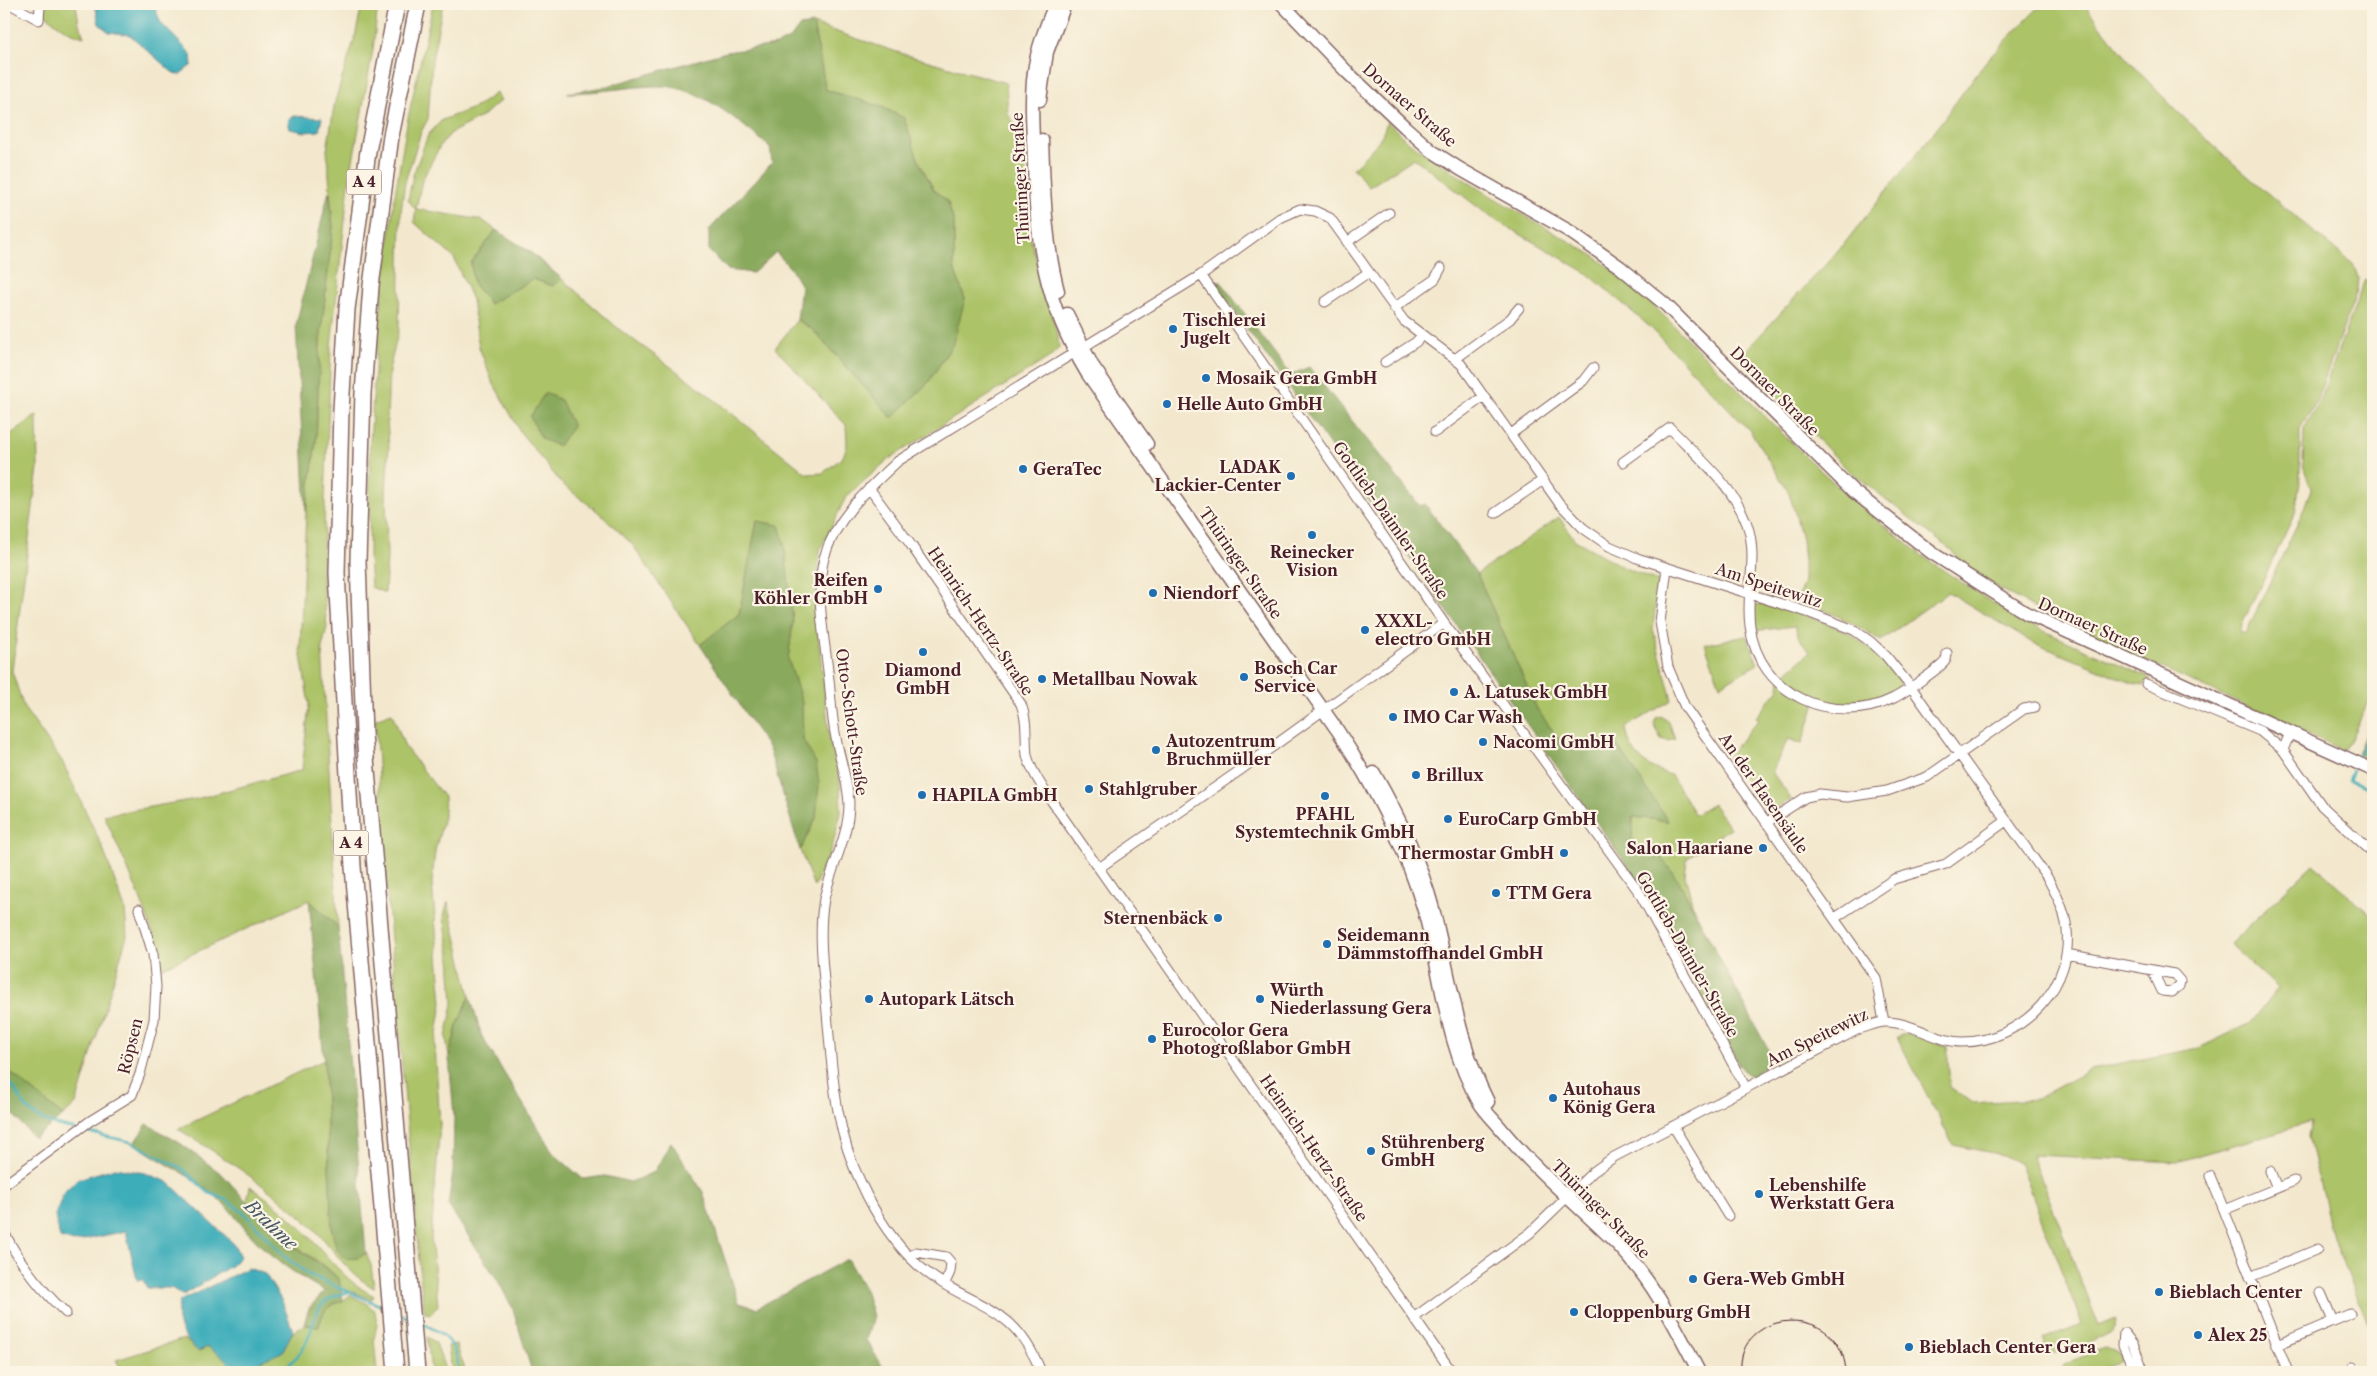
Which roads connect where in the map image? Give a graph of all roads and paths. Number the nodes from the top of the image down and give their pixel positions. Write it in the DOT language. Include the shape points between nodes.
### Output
graph roads {
  1 [pos="10,4"];
  2 [pos="390,4"];
  3 [pos="397,4"];
  4 [pos="418,4"];
  5 [pos="1055,4"];
  6 [pos="1065,4"];
  7 [pos="1282,4"];
  8 [pos="40,6"];
  9 [pos="391,32"];
  10 [pos="1389,214"];
  11 [pos="1347,242"];
  12 [pos="1441,268"];
  13 [pos="1369,272"];
  14 [pos="1201,275"];
  15 [pos="1325,302"];
  16 [pos="1394,308"];
  17 [pos="1519,308"];
  18 [pos="1422,335"];
  19 [pos="1078,350"];
  20 [pos="1455,359"];
  21 [pos="1385,362"];
  22 [pos="1593,368"];
  23 [pos="1484,396"];
  24 [pos="1436,432"];
  25 [pos="1510,434"];
  26 [pos="1623,462"];
  27 [pos="1543,480"];
  28 [pos="869,488"];
  29 [pos="1495,513"];
  30 [pos="1667,568"];
  31 [pos="1751,594"];
  32 [pos="1444,623"];
  33 [pos="1947,653"];
  34 [pos="2146,684"];
  35 [pos="1911,687"];
  36 [pos="1326,707"];
  37 [pos="2035,707"];
  38 [pos="2290,733"];
  39 [pos="2283,750"];
  40 [pos="1959,756"];
  41 [pos="2373,770"];
  42 [pos="2006,821"];
  43 [pos="1766,823"];
  44 [pos="2373,853"];
  45 [pos="1099,868"];
  46 [pos="139,909"];
  47 [pos="1835,918"];
  48 [pos="2066,954"];
  49 [pos="2152,970"];
  50 [pos="1884,1022"];
  51 [pos="1746,1088"];
  52 [pos="1673,1126"];
  53 [pos="2270,1171"];
  54 [pos="2210,1176"];
  55 [pos="2294,1181"];
  56 [pos="4,1185"];
  57 [pos="2277,1188"];
  58 [pos="1568,1198"];
  59 [pos="2224,1210"];
  60 [pos="1728,1216"];
  61 [pos="4,1232"];
  62 [pos="8,1249"];
  63 [pos="2318,1249"];
  64 [pos="911,1257"];
  65 [pos="2250,1277"];
  66 [pos="944,1283"];
  67 [pos="2321,1293"];
  68 [pos="66,1313"];
  69 [pos="2350,1314"];
  70 [pos="1415,1317"];
  71 [pos="2333,1321"];
  72 [pos="2277,1345"];
  73 [pos="396,1372"];
  74 [pos="417,1372"];
  75 [pos="1041,1372"];
  76 [pos="1452,1372"];
  77 [pos="1699,1372"];
  78 [pos="2135,1372"];
  79 [pos="2144,1372"];
  80 [pos="2288,1372"];
  1 -- 8 [label="street" via="39,20"];
  2 -- 9 [label="highway"];
  3 -- 9 [label="highway, A 4"];
  4 -- 74 [label="highway, A 4" via="391,136 371,286 363,393 358,561 364,734"];
  5 -- 19 [label="main road, Thüringer Straße" via="1041,40 1032,83 1036,226 1051,294"];
  6 -- 19 [label="main road, Thüringer Straße" via="1047,52 1041,85 1045,226 1058,290"];
  7 -- 38 [label="main road, Dornaer Straße" via="1347,72 1432,151 1570,232 1666,304 1853,491 1932,553 2026,613"];
  9 -- 73 [label="highway, A 4" via="368,151 347,308 336,573 353,867"];
  10 -- 11 [label="street"];
  11 -- 13 [label="street, Am Speitewitz"];
  11 -- 14 [label="street, Am Speitewitz" via="1330,218 1300,209 1280,218"];
  12 -- 16 [label="street" via="1435,279"];
  13 -- 15 [label="street"];
  13 -- 16 [label="street, Am Speitewitz"];
  14 -- 19 [label="street, Otto-Schott-Straße"];
  14 -- 32 [label="street, Gottlieb-Daimler-Straße"];
  16 -- 18 [label="street, Am Speitewitz"];
  17 -- 20 [label="street" via="1510,319"];
  18 -- 20 [label="street, Am Speitewitz"];
  18 -- 21 [label="street"];
  19 -- 28 [label="street, Otto-Schott-Straße" via="898,461"];
  19 -- 36 [label="main road, Thüringer Straße"];
  20 -- 23 [label="street, Am Speitewitz"];
  22 -- 25 [label="street" via="1583,381"];
  23 -- 24 [label="street"];
  23 -- 25 [label="street, Am Speitewitz"];
  25 -- 27 [label="street, Am Speitewitz"];
  26 -- 31 [label="street" via="1670,428 1731,493 1742,511 1752,546"];
  27 -- 29 [label="street"];
  27 -- 30 [label="street, Am Speitewitz" via="1583,528 1609,546"];
  28 -- 45 [label="street, Heinrich-Hertz-Straße" via="1021,704 1033,772"];
  28 -- 64 [label="street, Otto-Schott-Straße" via="838,524 824,558 820,593 836,737 849,805 824,899 821,938 840,1126 861,1185 895,1242"];
  30 -- 31 [label="street, Am Speitewitz"];
  30 -- 43 [label="street, An der Hasensäule" via="1660,622 1668,667 1685,707"];
  31 -- 35 [label="street, Am Speitewitz" via="1854,630 1886,656"];
  31 -- 35 [label="street" via="1748,610 1754,644 1762,663 1791,693 1830,709 1857,710 1880,705"];
  32 -- 36 [label="street"];
  32 -- 51 [label="street, Gottlieb-Daimler-Straße" via="1639,892"];
  33 -- 35 [label="street" via="1945,662"];
  34 -- 39 [label="street" via="2260,731"];
  35 -- 40 [label="street, Am Speitewitz"];
  36 -- 45 [label="street"];
  36 -- 58 [label="main road, Thüringer Straße" via="1371,767 1406,832 1432,906 1448,996 1469,1059 1500,1128"];
  37 -- 40 [label="street" via="2024,709"];
  38 -- 39 [label="street"];
  38 -- 41 [label="main road, Dornaer Straße"];
  39 -- 44 [label="street" via="2322,806"];
  40 -- 42 [label="street, Am Speitewitz"];
  40 -- 43 [label="street" via="1927,777 1887,791 1806,797"];
  42 -- 47 [label="street" via="1946,864 1894,879"];
  42 -- 48 [label="street, Am Speitewitz" via="2047,877 2060,902 2066,924"];
  43 -- 47 [label="street, An der Hasensäule"];
  45 -- 70 [label="street, Heinrich-Hertz-Straße"];
  46 -- 56 [label="street, Röpsen" via="153,954 156,986 154,1020 132,1095"];
  47 -- 50 [label="street, An der Hasensäule" via="1876,978"];
  48 -- 49 [label="street"];
  48 -- 50 [label="street, Am Speitewitz" via="2048,1000 2015,1029 1992,1038 1959,1042"];
  50 -- 51 [label="street, Am Speitewitz" via="1859,1029"];
  51 -- 52 [label="street, Am Speitewitz"];
  52 -- 58 [label="street, Am Speitewitz" via="1603,1164"];
  52 -- 60 [label="street"];
  53 -- 57 [label="street"];
  54 -- 59 [label="street"];
  55 -- 57 [label="street"];
  57 -- 59 [label="street"];
  58 -- 70 [label="street, Am Speitewitz" via="1530,1233"];
  58 -- 77 [label="main road, Thüringer Straße" via="1620,1247 1646,1278"];
  59 -- 65 [label="street"];
  61 -- 62 [label="street"];
  62 -- 68 [label="street" via="48,1297"];
  63 -- 65 [label="street"];
  64 -- 66 [label="street, Otto-Schott-Straße"];
  64 -- 66 [label="street" via="916,1252 946,1257 951,1263"];
  65 -- 72 [label="street"];
  66 -- 75 [label="street, Otto-Schott-Straße" via="998,1312 1019,1332 1034,1354"];
  67 -- 71 [label="street"];
  69 -- 71 [label="street"];
  70 -- 76 [label="street, Heinrich-Hertz-Straße"];
  71 -- 72 [label="street"];
  72 -- 80 [label="street"];
  78 -- 79 [label="street" via="2123,1345 2124,1333 2134,1344"];
}
